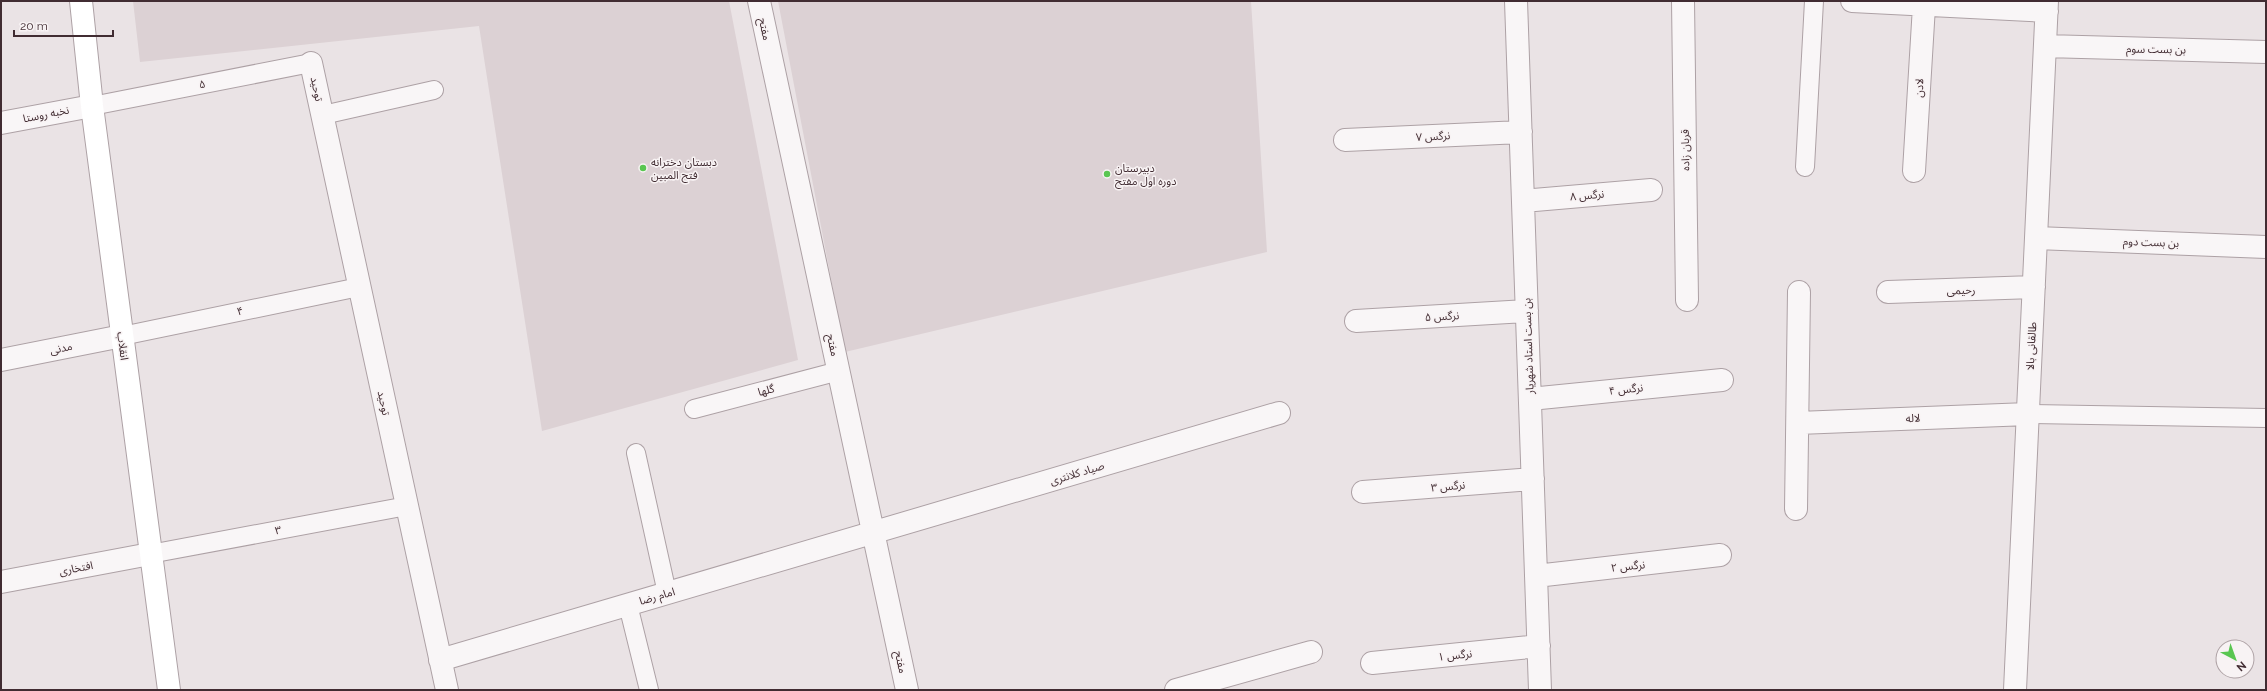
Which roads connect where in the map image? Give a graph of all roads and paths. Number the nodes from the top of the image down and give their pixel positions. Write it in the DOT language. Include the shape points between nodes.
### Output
graph roads {
  1 [pos="81,1"];
  2 [pos="759,1"];
  3 [pos="1516,1"];
  4 [pos="1682,1"];
  5 [pos="1814,1"];
  6 [pos="1852,1"];
  7 [pos="1910,4"];
  8 [pos="2047,6"];
  9 [pos="2045,46"];
  10 [pos="2266,52"];
  11 [pos="311,63"];
  12 [pos="434,90"];
  13 [pos="92,106"];
  14 [pos="323,115"];
  15 [pos="1,123"];
  16 [pos="1521,132"];
  17 [pos="1345,140"];
  18 [pos="1805,167"];
  19 [pos="1914,171"];
  20 [pos="1651,190"];
  21 [pos="1523,202"];
  22 [pos="2036,238"];
  23 [pos="2266,247"];
  24 [pos="359,287"];
  25 [pos="2034,287"];
  26 [pos="1799,292"];
  27 [pos="1888,292"];
  28 [pos="1687,300"];
  29 [pos="1527,311"];
  30 [pos="1356,321"];
  31 [pos="122,336"];
  32 [pos="1,360"];
  33 [pos="839,370"];
  34 [pos="1722,380"];
  35 [pos="1530,399"];
  36 [pos="694,409"];
  37 [pos="1279,413"];
  38 [pos="2028,414"];
  39 [pos="2266,418"];
  40 [pos="1798,422"];
  41 [pos="636,453"];
  42 [pos="1533,479"];
  43 [pos="1363,492"];
  44 [pos="407,506"];
  45 [pos="1796,509"];
  46 [pos="874,533"];
  47 [pos="150,554"];
  48 [pos="1720,555"];
  49 [pos="1536,576"];
  50 [pos="1,582"];
  51 [pos="667,594"];
  52 [pos="628,605"];
  53 [pos="1539,646"];
  54 [pos="1311,652"];
  55 [pos="440,660"];
  56 [pos="1372,663"];
  57 [pos="169,690"];
  58 [pos="446,690"];
  59 [pos="649,690"];
  60 [pos="907,690"];
  61 [pos="1176,690"];
  62 [pos="1540,690"];
  63 [pos="2015,690"];
  1 -- 13 [label="street, انقلاب"];
  2 -- 33 [label="street, مفتح"];
  3 -- 16 [label="street, بن بست استاد شهریار"];
  4 -- 28 [label="street, قربان زاده"];
  5 -- 18 [label="lane"];
  6 -- 7 [label="street"];
  7 -- 8 [label="street"];
  7 -- 19 [label="street, لادن"];
  8 -- 9 [label="street, طالقانی بالا"];
  9 -- 10 [label="street, بن بست سوم"];
  9 -- 22 [label="street, طالقانی بالا"];
  11 -- 13 [label="lane, ۵"];
  11 -- 14 [label="street, توحید"];
  12 -- 14 [label="lane, توحید"];
  13 -- 15 [label="street, نخبه روستا"];
  13 -- 31 [label="street, انقلاب"];
  14 -- 24 [label="street, توحید"];
  16 -- 17 [label="street, نرگس ۷"];
  16 -- 21 [label="street, بن بست استاد شهریار"];
  20 -- 21 [label="street, نرگس ۸"];
  21 -- 29 [label="street, بن بست استاد شهریار"];
  22 -- 23 [label="street, بن بست دوم"];
  22 -- 25 [label="street, طالقانی بالا"];
  24 -- 31 [label="lane, ۴"];
  24 -- 44 [label="street, توحید"];
  25 -- 27 [label="street, رحیمی"];
  25 -- 38 [label="street, طالقانی بالا"];
  26 -- 40 [label="street"];
  29 -- 30 [label="street, نرگس ۵"];
  29 -- 35 [label="street, بن بست استاد شهریار"];
  31 -- 32 [label="street, مدنی"];
  31 -- 47 [label="street, انقلاب"];
  33 -- 36 [label="lane, گلها"];
  33 -- 46 [label="street, مفتح"];
  34 -- 35 [label="street, نرگس ۴"];
  35 -- 42 [label="street, بن بست استاد شهریار"];
  37 -- 46 [label="street, صیاد کلانتری"];
  38 -- 39 [label="lane"];
  38 -- 40 [label="street, لاله"];
  38 -- 63 [label="street, طالقانی بالا"];
  40 -- 45 [label="street"];
  41 -- 51 [label="lane"];
  42 -- 43 [label="street, نرگس ۳"];
  42 -- 49 [label="street, بن بست استاد شهریار"];
  44 -- 47 [label="lane, ۳"];
  44 -- 55 [label="street, توحید"];
  46 -- 51 [label="street, امام رضا"];
  46 -- 60 [label="street, مفتح"];
  47 -- 50 [label="street, افتخاری"];
  47 -- 57 [label="street, انقلاب"];
  48 -- 49 [label="street, نرگس ۲"];
  49 -- 53 [label="street, بن بست استاد شهریار"];
  51 -- 52 [label="street, امام رضا"];
  52 -- 55 [label="street, امام رضا"];
  52 -- 59 [label="lane"];
  53 -- 56 [label="street, نرگس ۱"];
  53 -- 62 [label="street, بن بست استاد شهریار"];
  54 -- 61 [label="street"];
  55 -- 58 [label="street, توحید"];
}
